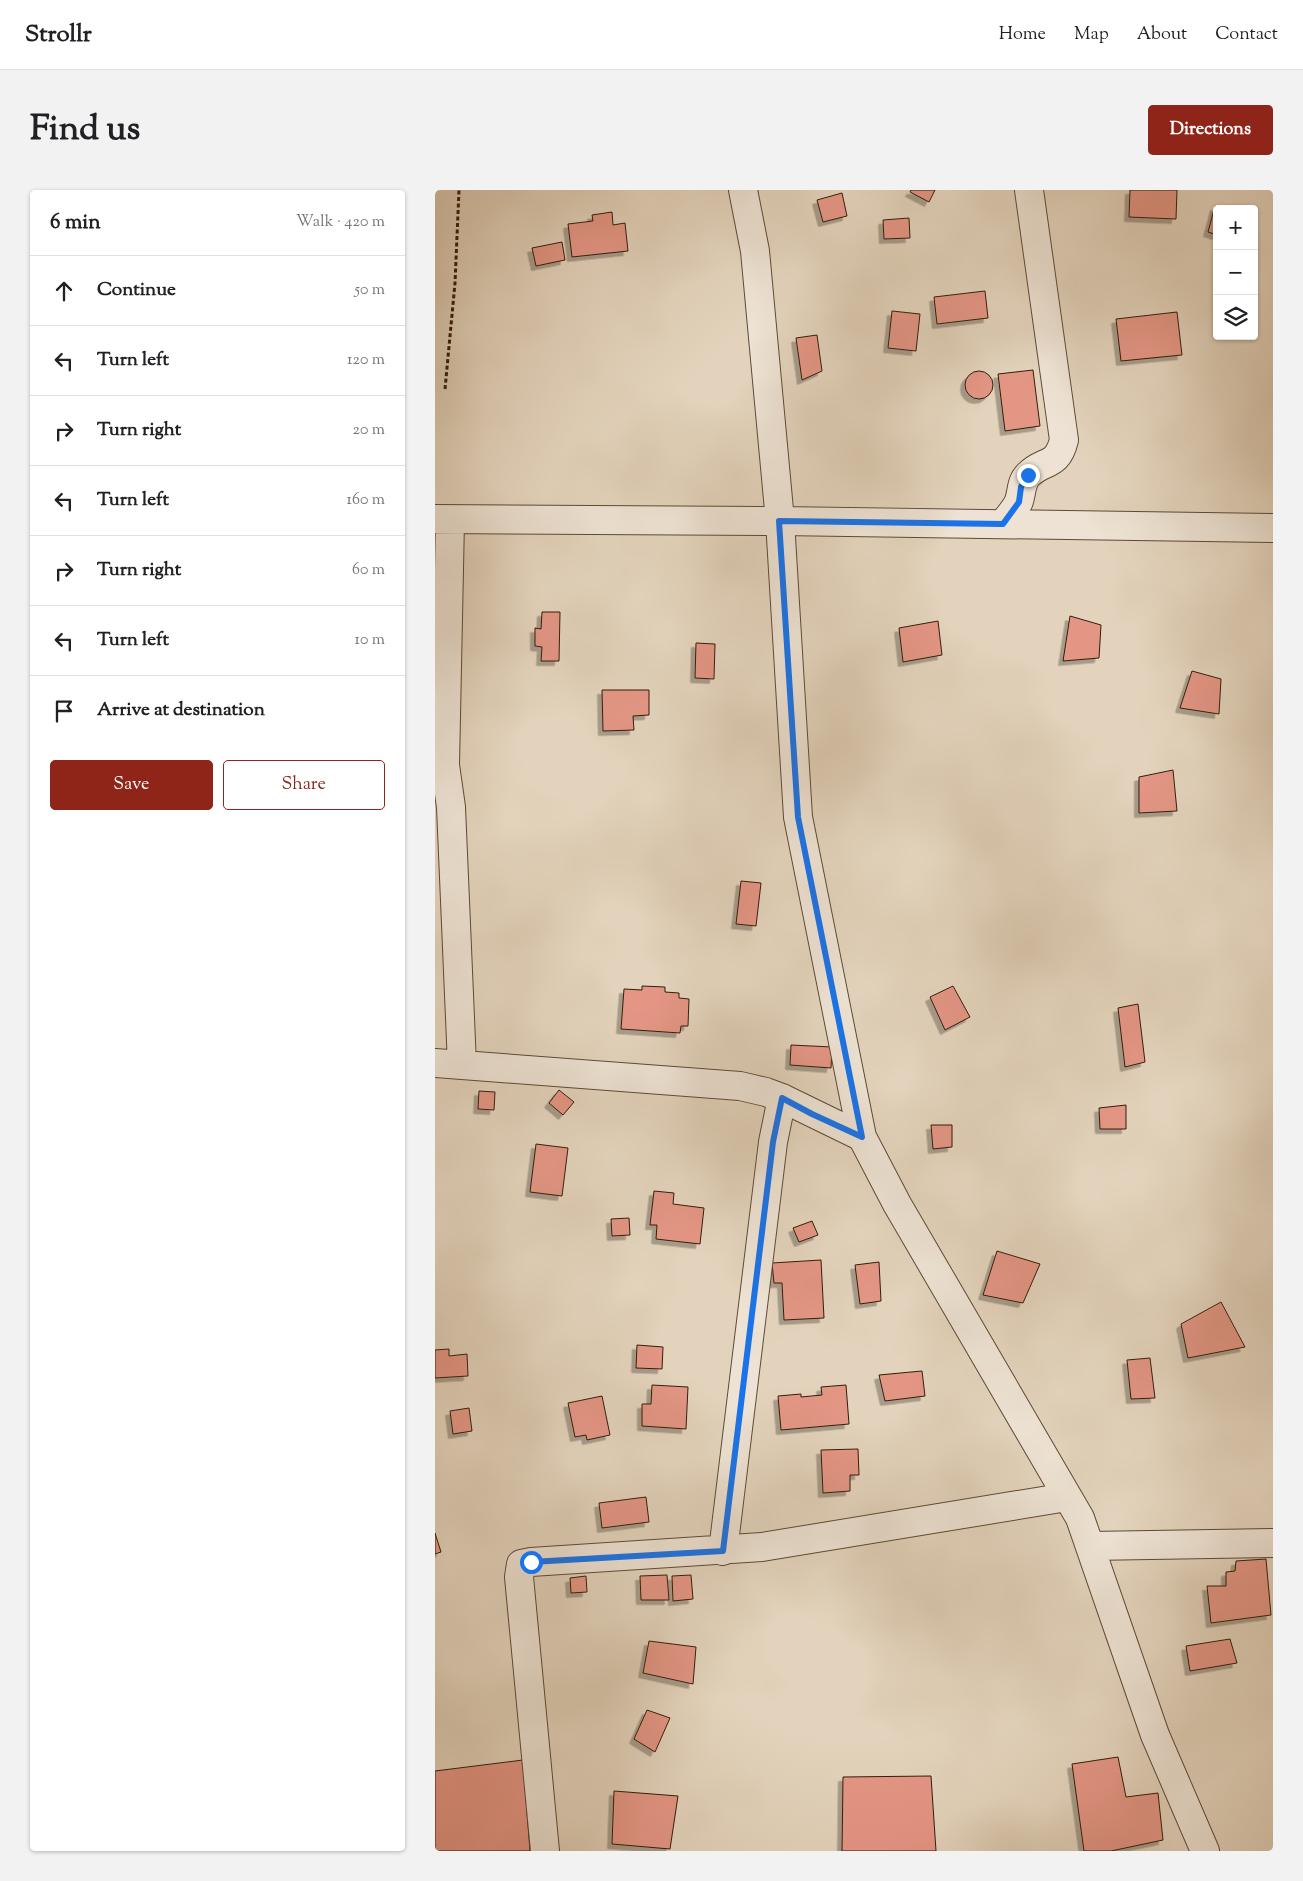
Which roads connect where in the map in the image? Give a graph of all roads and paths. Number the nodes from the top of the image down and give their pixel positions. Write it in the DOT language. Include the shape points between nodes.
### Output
graph roads {
  1 [pos="459,190"];
  2 [pos="743,190"];
  3 [pos="1029,190"];
  4 [pos="445,389"];
  5 [pos="443,520"];
  6 [pos="779,521"];
  7 [pos="1003,524"];
  8 [pos="1273,528"];
  9 [pos="435,1063"];
  10 [pos="462,1064"];
  11 [pos="782,1098"];
  12 [pos="862,1137"];
  13 [pos="1067,1497"];
  14 [pos="1273,1543"];
  15 [pos="1090,1546"];
  16 [pos="723,1551"];
  17 [pos="545,1851"];
  18 [pos="1205,1851"];
  1 -- 4 [label="path" via="455,283"];
  2 -- 6 [label="street" via="755,251"];
  3 -- 7 [label="street" via="1064,440 1061,453 1028,475 1021,487 1019,502"];
  5 -- 6 [label="street"];
  5 -- 10 [label="street" via="445,765 451,807"];
  6 -- 7 [label="street"];
  6 -- 12 [label="street" via="798,817"];
  7 -- 8 [label="street"];
  9 -- 10 [label="street"];
  10 -- 11 [label="street" via="740,1086"];
  11 -- 12 [label="street"];
  11 -- 16 [label="street" via="773,1142"];
  12 -- 13 [label="street" via="897,1204"];
  13 -- 15 [label="street" via="1081,1518"];
  13 -- 16 [label="street"];
  14 -- 15 [label="street"];
  15 -- 18 [label="street" via="1155,1735"];
  16 -- 17 [label="street" via="521,1564 519,1577"];
}
